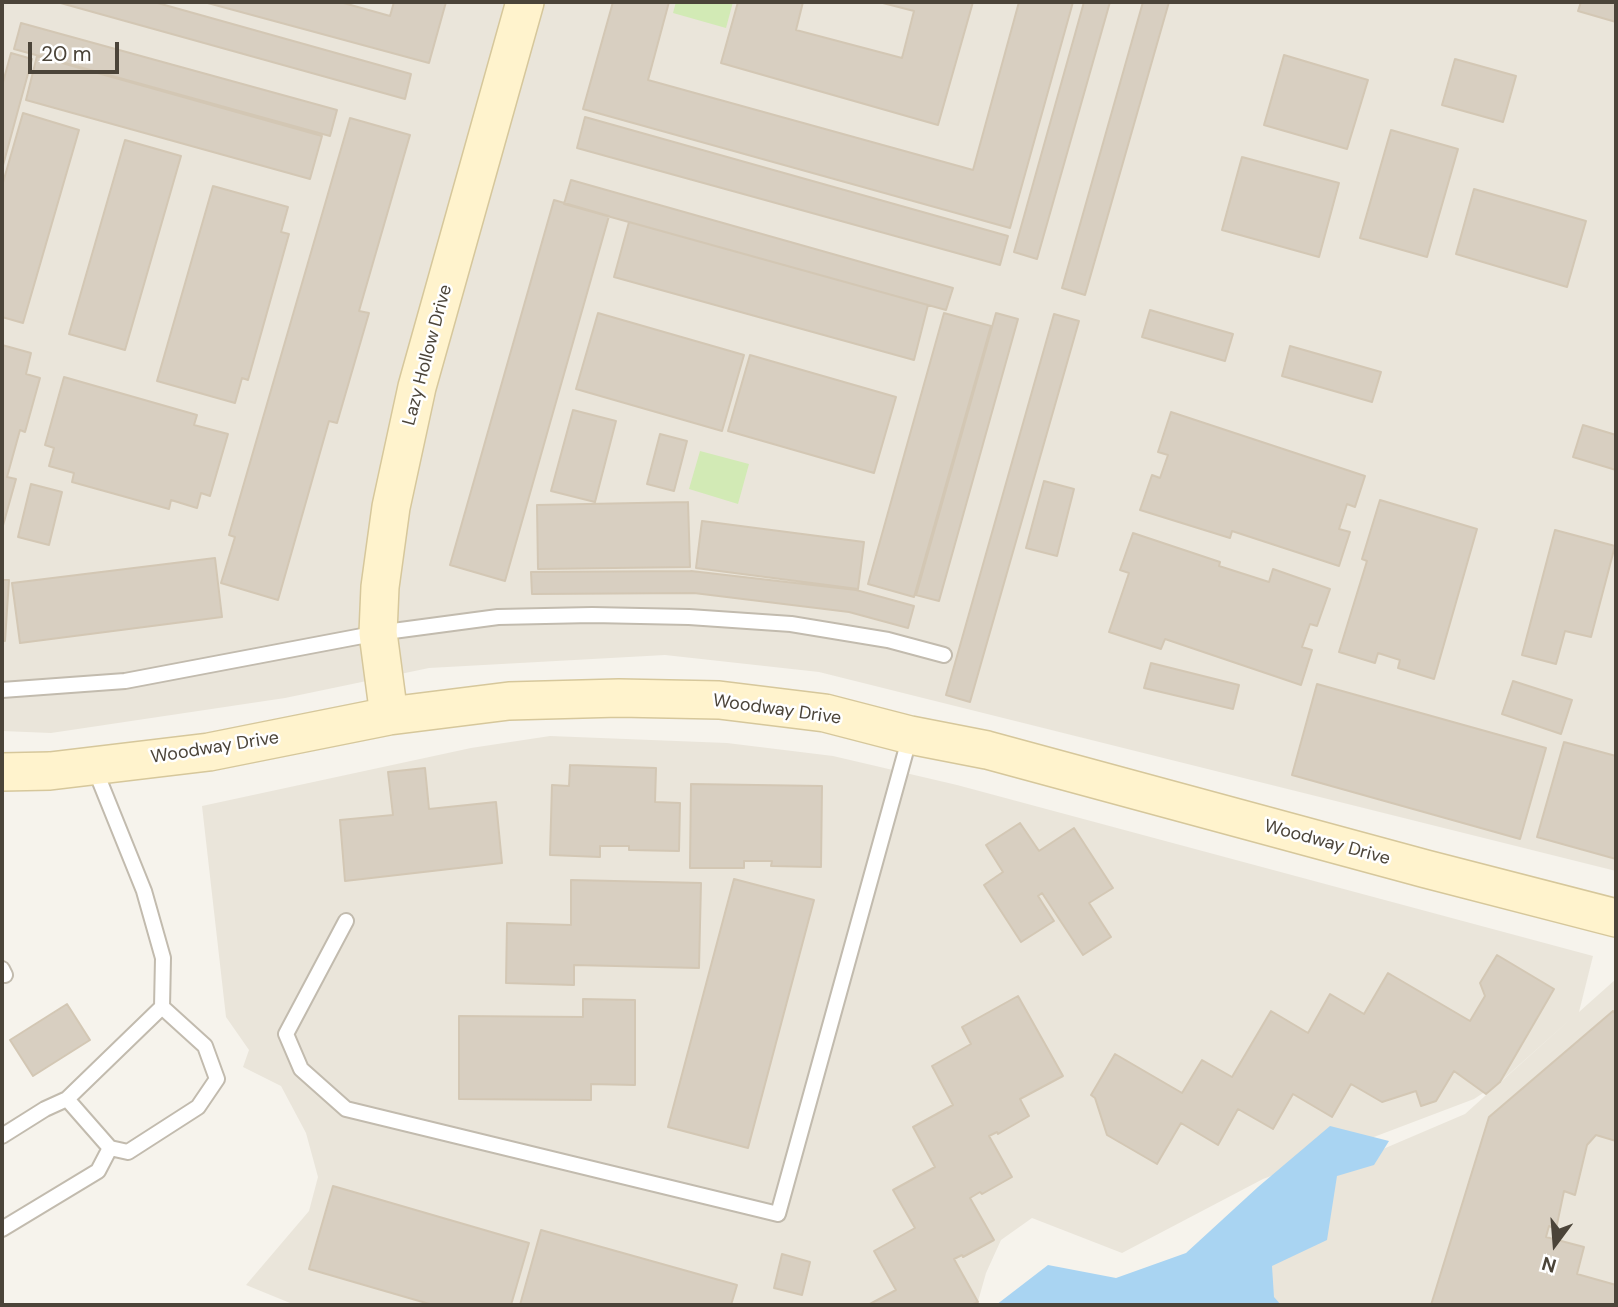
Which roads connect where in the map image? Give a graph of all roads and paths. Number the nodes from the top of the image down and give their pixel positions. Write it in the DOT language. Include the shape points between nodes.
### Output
graph roads {
  1 [pos="525,2"];
  2 [pos="378,633"];
  3 [pos="944,655"];
  4 [pos="2,690"];
  5 [pos="389,716"];
  6 [pos="910,735"];
  7 [pos="93,766"];
  8 [pos="2,772"];
  9 [pos="1616,918"];
  10 [pos="346,921"];
  11 [pos="162,1007"];
  12 [pos="67,1099"];
  13 [pos="2,1136"];
  14 [pos="110,1148"];
  15 [pos="2,1229"];
  1 -- 2 [label="street, Lazy Hollow Drive" via="417,387 391,507"];
  2 -- 3 [label="lane" via="498,617 689,617 792,624 888,640"];
  2 -- 4 [label="lane" via="125,681"];
  2 -- 5 [label="street, Lazy Hollow Drive"];
  5 -- 6 [label="street, Woodway Drive" via="509,701 719,700 825,713"];
  5 -- 7 [label="street, Woodway Drive" via="209,752"];
  6 -- 9 [label="street, Woodway Drive" via="987,750"];
  6 -- 10 [label="lane" via="778,1214 346,1110 301,1069 286,1034"];
  7 -- 8 [label="street, Woodway Drive"];
  7 -- 11 [label="lane" via="144,891 163,958"];
  11 -- 12 [label="lane"];
  11 -- 14 [label="lane" via="205,1046 218,1079 198,1107 128,1152"];
  12 -- 13 [label="lane"];
  12 -- 14 [label="lane"];
  14 -- 15 [label="lane" via="98,1171"];
}
